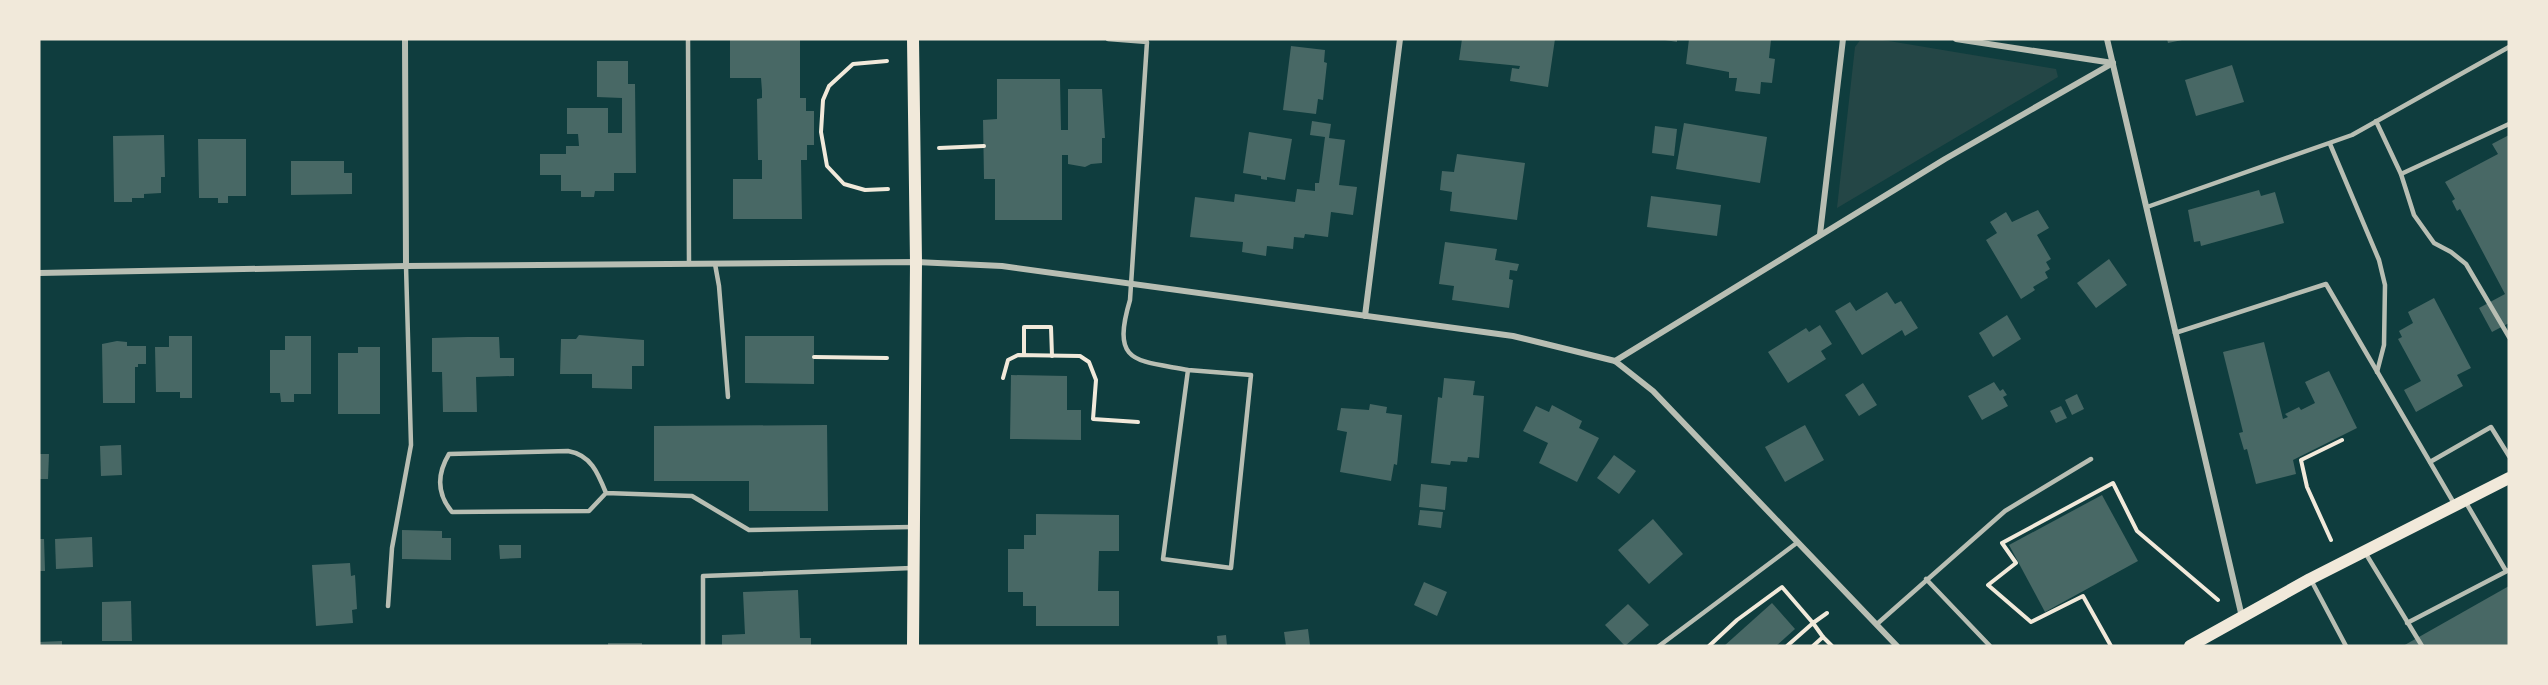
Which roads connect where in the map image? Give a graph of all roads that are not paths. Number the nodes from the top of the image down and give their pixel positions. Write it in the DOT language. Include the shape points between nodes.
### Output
graph roads {
  1 [pos="405,39"];
  2 [pos="688,39"];
  3 [pos="913,39"];
  4 [pos="1108,39"];
  5 [pos="1400,39"];
  6 [pos="1844,39"];
  7 [pos="1956,39"];
  8 [pos="2107,39"];
  9 [pos="2509,46"];
  10 [pos="2113,63"];
  11 [pos="2376,121"];
  12 [pos="2509,124"];
  13 [pos="2330,144"];
  14 [pos="2401,174"];
  15 [pos="2147,207"];
  16 [pos="1820,234"];
  17 [pos="916,262"];
  18 [pos="689,264"];
  19 [pos="715,264"];
  20 [pos="406,266"];
  21 [pos="39,273"];
  22 [pos="1129,284"];
  23 [pos="1365,316"];
  24 [pos="2175,333"];
  25 [pos="2509,337"];
  26 [pos="1615,361"];
  27 [pos="1188,370"];
  28 [pos="2377,372"];
  29 [pos="728,398"];
  30 [pos="2509,456"];
  31 [pos="2091,459"];
  32 [pos="2430,462"];
  33 [pos="2509,478"];
  34 [pos="606,493"];
  35 [pos="2460,503"];
  36 [pos="912,527"];
  37 [pos="1798,542"];
  38 [pos="2366,554"];
  39 [pos="912,568"];
  40 [pos="2508,570"];
  41 [pos="1926,579"];
  42 [pos="2310,579"];
  43 [pos="388,606"];
  44 [pos="2242,619"];
  45 [pos="2407,623"];
  46 [pos="1877,624"];
  47 [pos="2198,644"];
  48 [pos="703,646"];
  49 [pos="913,646"];
  50 [pos="1659,646"];
  51 [pos="1897,646"];
  52 [pos="1990,646"];
  53 [pos="2346,646"];
  54 [pos="2422,646"];
  1 -- 20 [label="street"];
  2 -- 18 [label="lane"];
  3 -- 17 [label="main road"];
  4 -- 22 [label="lane" via="1147,42"];
  5 -- 23 [label="street"];
  6 -- 16 [label="street"];
  7 -- 10 [label="street"];
  8 -- 10 [label="street"];
  9 -- 11 [label="lane"];
  10 -- 15 [label="street"];
  10 -- 16 [label="street"];
  11 -- 13 [label="lane"];
  11 -- 14 [label="lane"];
  12 -- 14 [label="lane"];
  13 -- 15 [label="lane"];
  13 -- 28 [label="lane" via="2379,260 2385,285 2384,345"];
  14 -- 25 [label="lane" via="2414,216 2434,243 2466,264"];
  15 -- 24 [label="street"];
  16 -- 26 [label="street"];
  17 -- 19 [label="street"];
  17 -- 22 [label="street" via="1002,266"];
  17 -- 36 [label="main road"];
  18 -- 19 [label="street"];
  18 -- 20 [label="street"];
  19 -- 29 [label="lane"];
  20 -- 21 [label="street"];
  20 -- 43 [label="lane" via="411,438 407,479 392,548"];
  22 -- 23 [label="street"];
  22 -- 27 [label="lane" via="1125,349 1132,358"];
  23 -- 26 [label="street" via="1513,336"];
  24 -- 28 [label="lane" via="2325,284"];
  24 -- 44 [label="street"];
  26 -- 37 [label="street" via="1653,392"];
  27 -- 27 [label="lane" via="1163,559 1231,568 1251,375"];
  28 -- 32 [label="lane"];
  30 -- 32 [label="lane" via="2491,427"];
  31 -- 41 [label="lane" via="2005,511"];
  32 -- 35 [label="lane"];
  33 -- 35 [label="main road"];
  34 -- 34 [label="lane" via="589,511 452,512 441,491 439,476 448,454 568,451 581,453 596,470"];
  34 -- 36 [label="lane" via="692,496 749,530"];
  35 -- 38 [label="main road"];
  35 -- 40 [label="lane"];
  36 -- 39 [label="main road"];
  37 -- 46 [label="street"];
  37 -- 50 [label="lane"];
  38 -- 42 [label="main road"];
  38 -- 45 [label="lane"];
  39 -- 48 [label="lane" via="703,576"];
  39 -- 49 [label="main road"];
  40 -- 45 [label="lane"];
  41 -- 46 [label="lane"];
  41 -- 52 [label="lane"];
  42 -- 44 [label="main road"];
  42 -- 53 [label="lane"];
  44 -- 47 [label="main road"];
  45 -- 54 [label="lane"];
  46 -- 51 [label="street"];
}
